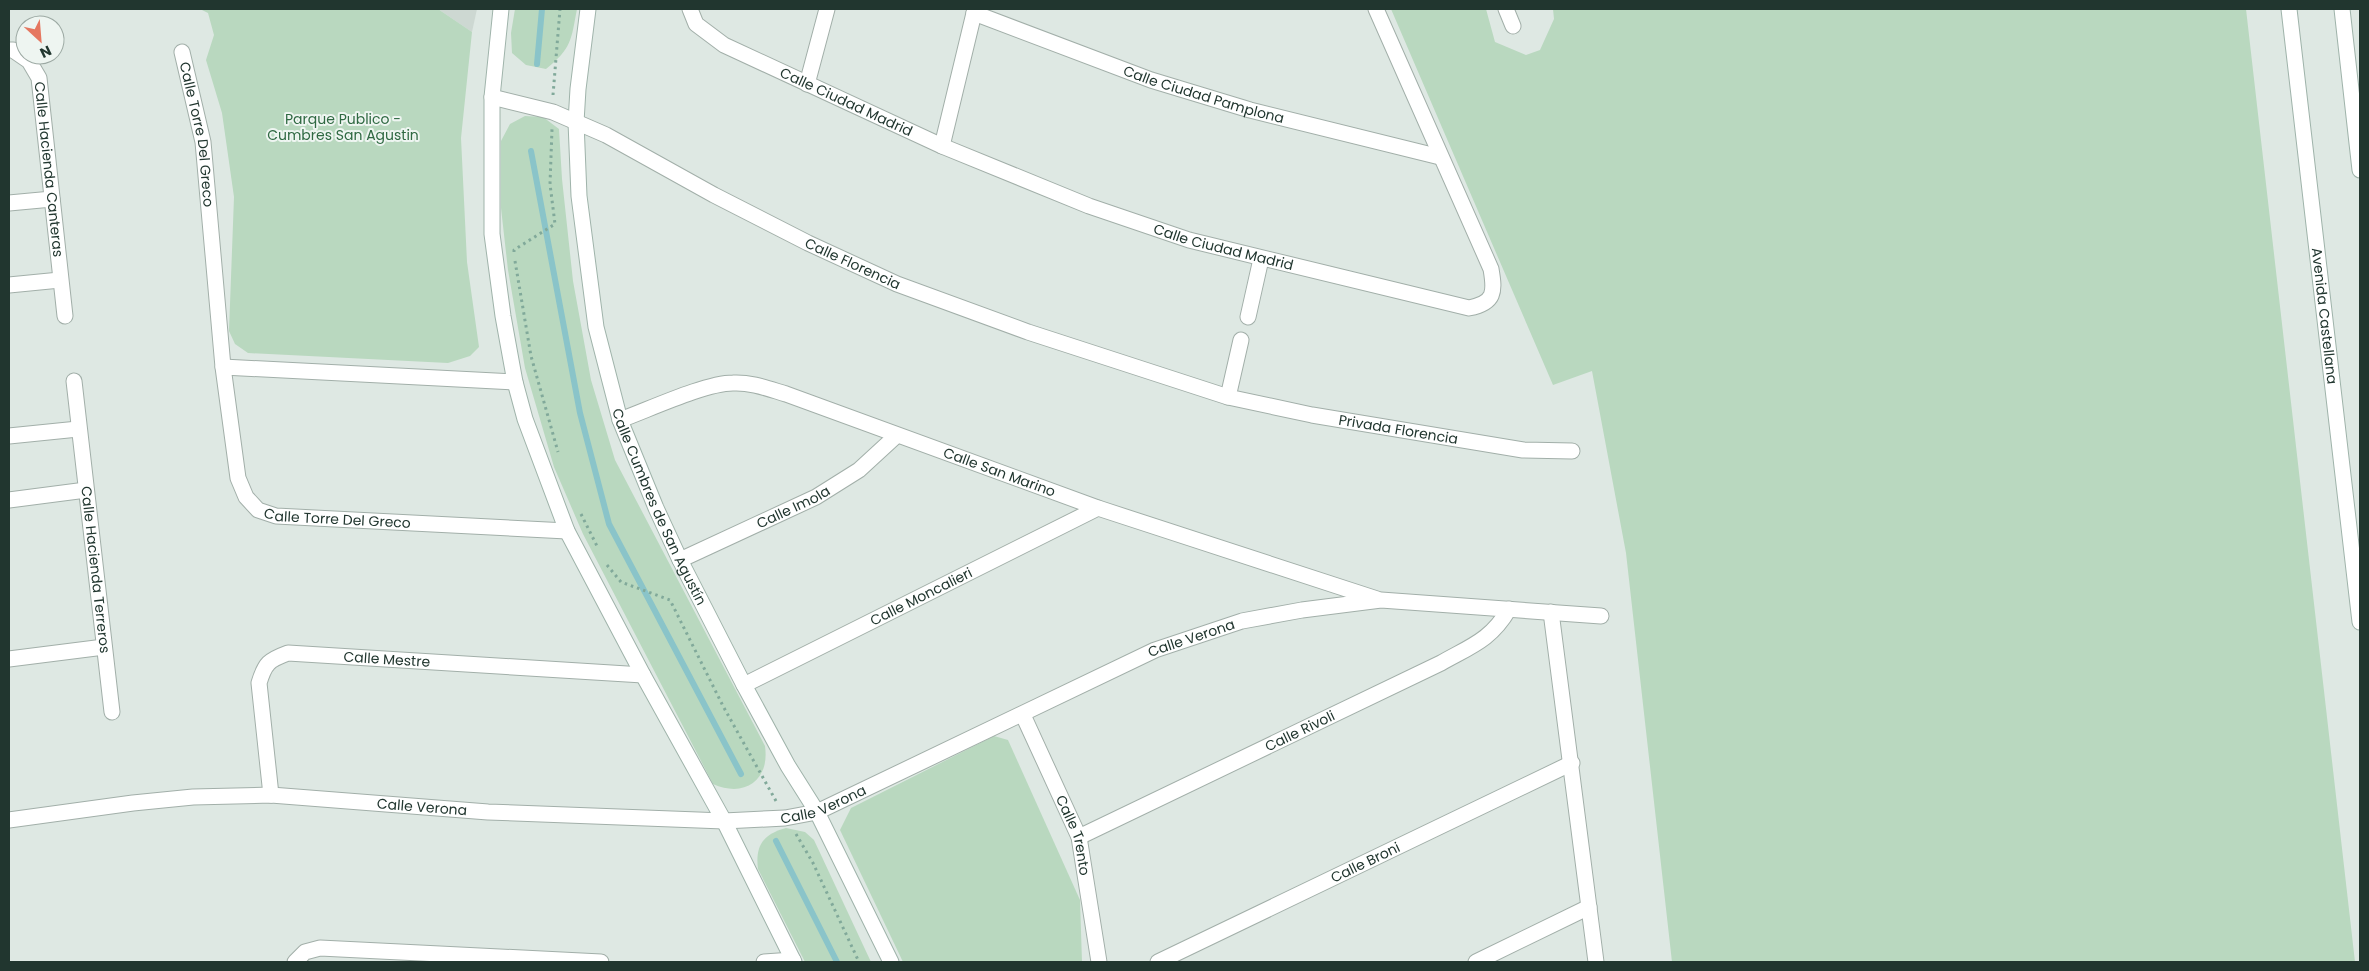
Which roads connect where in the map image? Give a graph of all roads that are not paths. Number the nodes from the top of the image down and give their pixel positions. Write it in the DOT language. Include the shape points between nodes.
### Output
graph roads {
  1 [pos="501,9"];
  2 [pos="588,9"];
  3 [pos="690,9"];
  4 [pos="827,9"];
  5 [pos="1376,9"];
  6 [pos="1506,9"];
  7 [pos="2289,9"];
  8 [pos="2342,9"];
  9 [pos="974,11"];
  10 [pos="1513,26"];
  11 [pos="9,50"];
  12 [pos="182,52"];
  13 [pos="807,84"];
  14 [pos="492,97"];
  15 [pos="576,122"];
  16 [pos="2358,134"];
  17 [pos="942,146"];
  18 [pos="1440,157"];
  19 [pos="2360,170"];
  20 [pos="52,198"];
  21 [pos="9,203"];
  22 [pos="1261,259"];
  23 [pos="60,280"];
  24 [pos="9,285"];
  25 [pos="65,316"];
  26 [pos="1248,317"];
  27 [pos="1241,340"];
  28 [pos="223,367"];
  29 [pos="74,381"];
  30 [pos="515,382"];
  31 [pos="1228,397"];
  32 [pos="620,420"];
  33 [pos="78,429"];
  34 [pos="9,436"];
  35 [pos="896,436"];
  36 [pos="1572,451"];
  37 [pos="86,490"];
  38 [pos="9,500"];
  39 [pos="1098,508"];
  40 [pos="2354,529"];
  41 [pos="567,531"];
  42 [pos="680,560"];
  43 [pos="1380,600"];
  44 [pos="1509,609"];
  45 [pos="1551,612"];
  46 [pos="1601,616"];
  47 [pos="2360,622"];
  48 [pos="104,647"];
  49 [pos="9,658"];
  50 [pos="643,675"];
  51 [pos="744,685"];
  52 [pos="112,712"];
  53 [pos="1023,715"];
  54 [pos="1572,763"];
  55 [pos="271,795"];
  56 [pos="818,812"];
  57 [pos="9,820"];
  58 [pos="724,821"];
  59 [pos="1079,837"];
  60 [pos="1589,907"];
  61 [pos="793,961"];
  62 [pos="295,962"];
  63 [pos="601,962"];
  64 [pos="764,962"];
  65 [pos="891,962"];
  66 [pos="1099,962"];
  67 [pos="1158,962"];
  68 [pos="1476,962"];
  69 [pos="1596,962"];
  1 -- 14 [label="street"];
  2 -- 15 [label="street, Calle Cumbres de San Agustín"];
  3 -- 13 [label="street, Calle Ciudad Madrid" via="704,33"];
  4 -- 13 [label="street"];
  5 -- 18 [label="street, Calle Ciudad Madrid"];
  6 -- 10 [label="street"];
  7 -- 40 [label="street, Avenida Castellana"];
  8 -- 16 [label="street"];
  9 -- 17 [label="street"];
  9 -- 18 [label="street, Calle Ciudad Pamplona" via="1151,80 1250,110"];
  11 -- 20 [label="street, Calle Hacienda Canteras" via="29,61 39,78"];
  12 -- 28 [label="street, Calle Torre Del Greco" via="203,142"];
  13 -- 17 [label="street, Calle Ciudad Madrid"];
  14 -- 15 [label="street, Calle Florencia" via="553,112"];
  14 -- 30 [label="street" via="492,234 502,316"];
  15 -- 31 [label="street, Calle Florencia" via="808,243 897,284 1028,332"];
  15 -- 32 [label="street, Calle Cumbres de San Agustín" via="579,196 596,327"];
  16 -- 19 [label="street"];
  17 -- 22 [label="street, Calle Ciudad Madrid" via="1089,206 1189,240"];
  18 -- 22 [label="street, Calle Ciudad Madrid" via="1490,269 1494,286 1490,299 1483,305 1469,308"];
  20 -- 21 [label="street"];
  20 -- 23 [label="street, Calle Hacienda Canteras"];
  22 -- 26 [label="street"];
  23 -- 24 [label="street"];
  23 -- 25 [label="street, Calle Hacienda Canteras"];
  27 -- 31 [label="street"];
  28 -- 30 [label="street"];
  28 -- 41 [label="street, Calle Torre Del Greco" via="238,478 246,496 258,510 276,516"];
  29 -- 33 [label="street, Calle Hacienda Terreros"];
  30 -- 41 [label="street" via="525,419"];
  31 -- 36 [label="street, Privada Florencia" via="1312,415 1523,450"];
  32 -- 35 [label="street, Calle San Marino" via="733,382 786,394"];
  32 -- 42 [label="street, Calle Cumbres de San Agustín"];
  33 -- 34 [label="street"];
  33 -- 37 [label="street, Calle Hacienda Terreros"];
  35 -- 39 [label="street, Calle San Marino"];
  35 -- 42 [label="street, Calle Imola" via="858,470 816,496"];
  37 -- 38 [label="street"];
  37 -- 48 [label="street, Calle Hacienda Terreros"];
  39 -- 43 [label="street, Calle San Marino"];
  39 -- 51 [label="street, Calle Moncalieri"];
  40 -- 47 [label="street, Avenida Castellana"];
  41 -- 50 [label="street"];
  42 -- 51 [label="street, Calle Cumbres de San Agustín"];
  43 -- 44 [label="street, Calle Verona"];
  43 -- 53 [label="street, Calle Verona" via="1242,621 1156,650"];
  44 -- 45 [label="street, Calle Verona"];
  44 -- 59 [label="street, Calle Rivoli" via="1498,627 1484,639 1441,663"];
  45 -- 46 [label="street, Calle Verona"];
  45 -- 54 [label="street"];
  48 -- 49 [label="street"];
  48 -- 52 [label="street, Calle Hacienda Terreros"];
  50 -- 55 [label="street, Calle Mestre" via="288,653 273,658 263,668 259,683"];
  50 -- 58 [label="street"];
  51 -- 56 [label="street, Calle Cumbres de San Agustín" via="788,766"];
  53 -- 56 [label="street, Calle Verona"];
  53 -- 59 [label="street, Calle Trento"];
  54 -- 60 [label="street"];
  54 -- 67 [label="street, Calle Broni"];
  55 -- 57 [label="street, Calle Verona" via="132,803"];
  55 -- 58 [label="street, Calle Verona" via="488,812"];
  56 -- 58 [label="street, Calle Verona" via="786,818"];
  56 -- 65 [label="street, Calle Cumbres de San Agustín"];
  58 -- 61 [label="street"];
  59 -- 66 [label="street, Calle Trento"];
  60 -- 68 [label="street"];
  60 -- 69 [label="street"];
  61 -- 64 [label="street"];
  62 -- 63 [label="street" via="305,952 320,948"];
}
